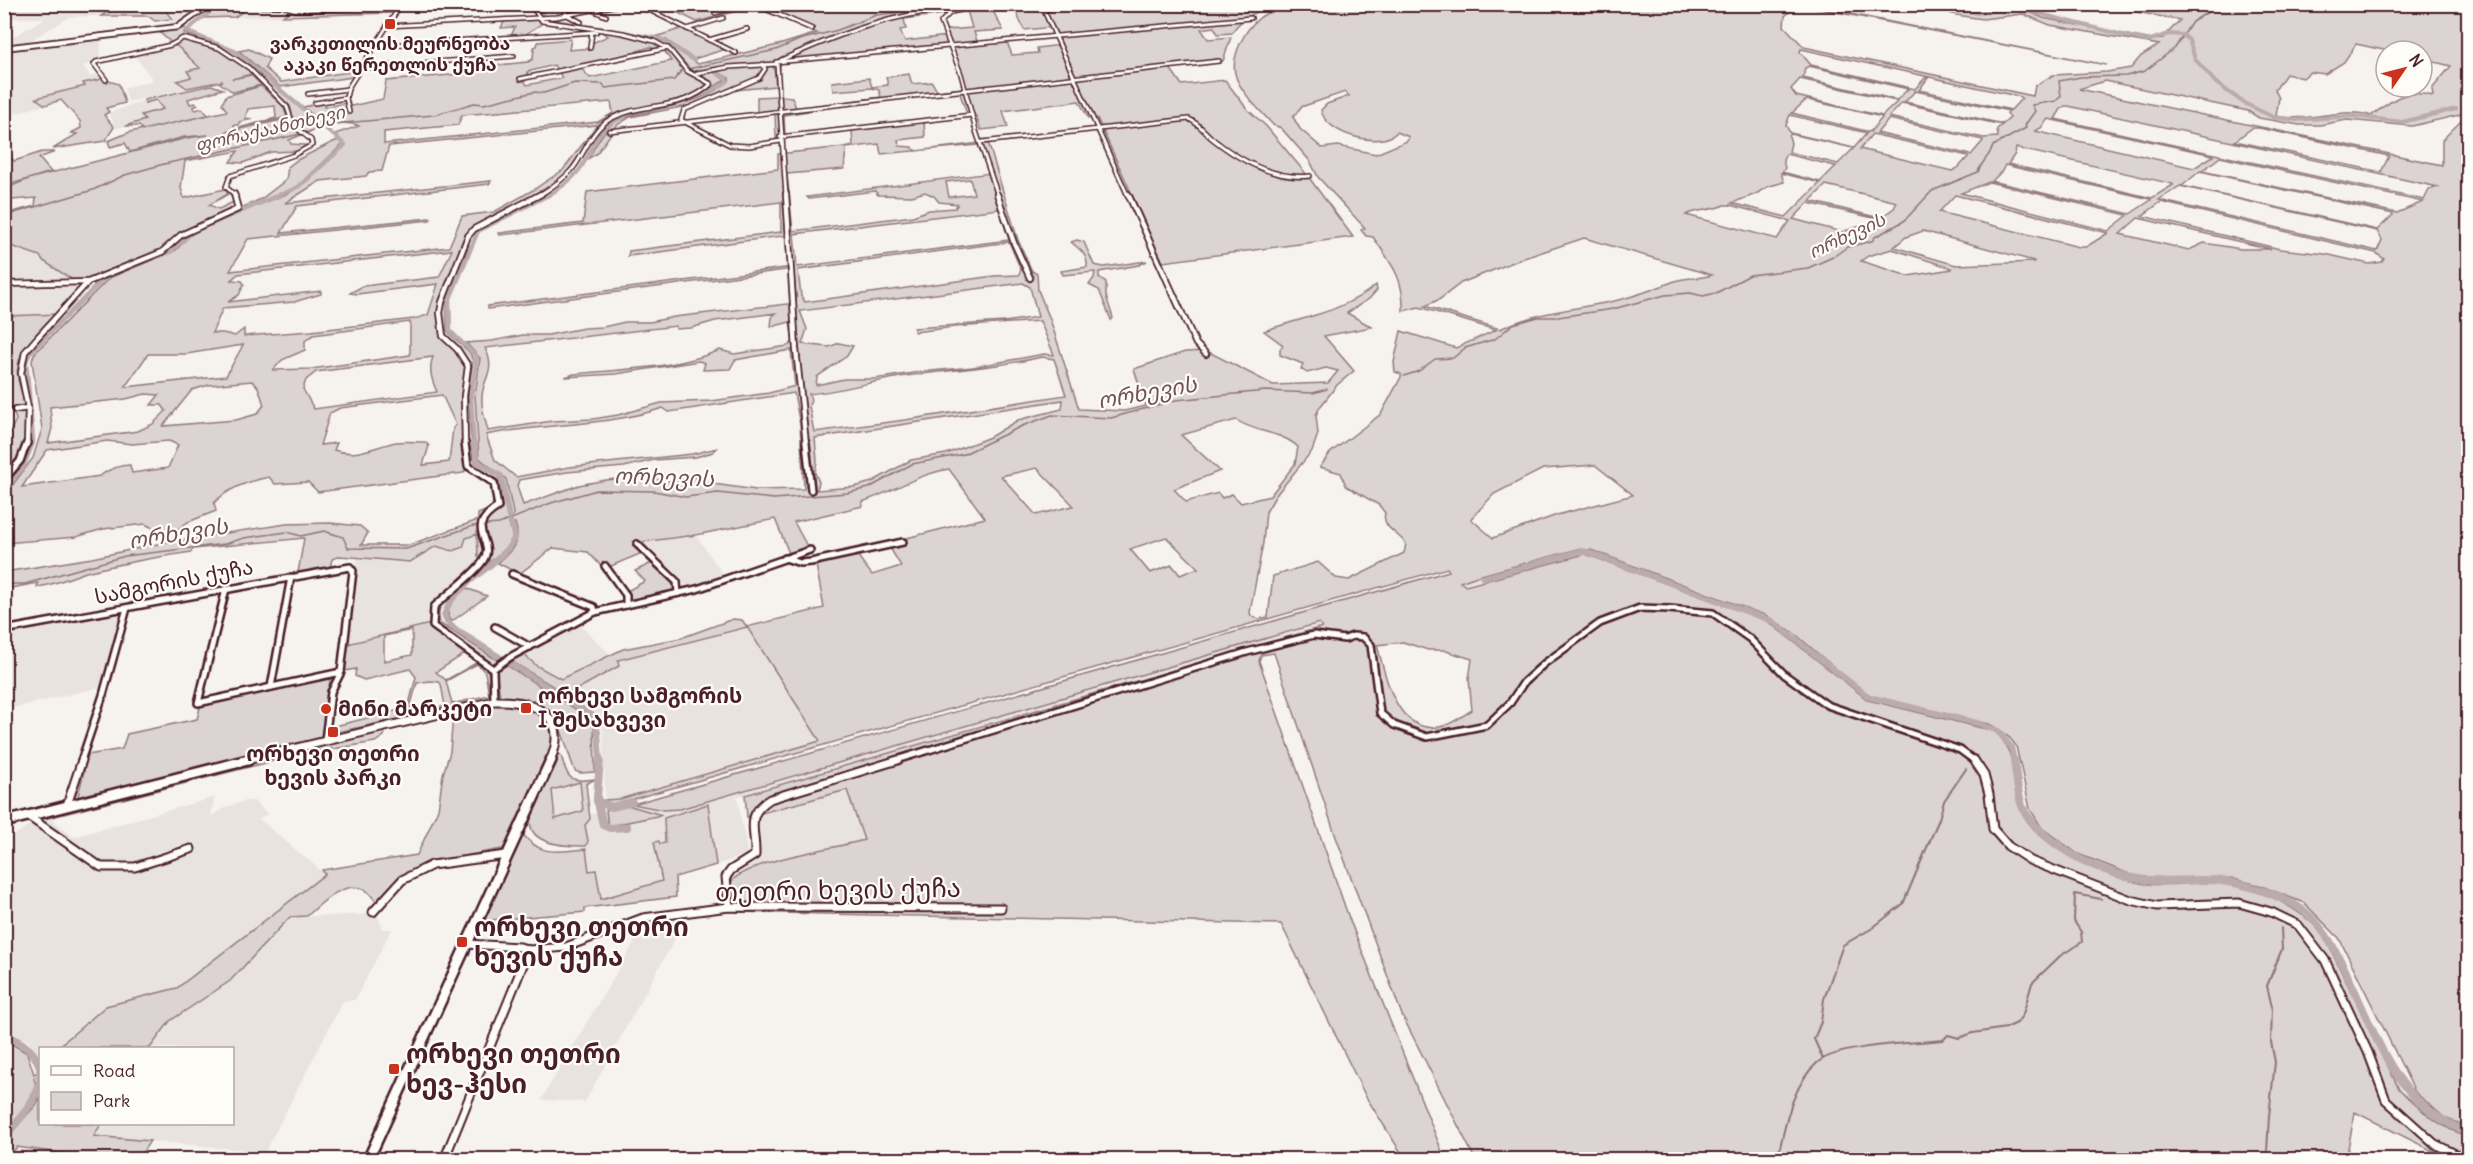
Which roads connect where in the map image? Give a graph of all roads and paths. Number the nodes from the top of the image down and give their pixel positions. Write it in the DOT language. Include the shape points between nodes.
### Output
graph roads {
  1 [pos="211,4"];
  2 [pos="442,4"];
  3 [pos="530,4"];
  4 [pos="562,4"];
  5 [pos="605,4"];
  6 [pos="623,4"];
  7 [pos="637,4"];
  8 [pos="745,4"];
  9 [pos="754,4"];
  10 [pos="990,4"];
  11 [pos="1041,4"];
  12 [pos="252,6"];
  13 [pos="400,6"];
  14 [pos="610,7"];
  15 [pos="594,10"];
  16 [pos="965,10"];
  17 [pos="715,13"];
  18 [pos="567,15"];
  19 [pos="606,16"];
  20 [pos="539,18"];
  21 [pos="723,18"];
  22 [pos="1251,18"];
  23 [pos="581,22"];
  24 [pos="387,26"];
  25 [pos="178,27"];
  26 [pos="686,29"];
  27 [pos="747,29"];
  28 [pos="812,29"];
  29 [pos="605,31"];
  30 [pos="592,32"];
  31 [pos="1055,36"];
  32 [pos="525,37"];
  33 [pos="183,38"];
  34 [pos="709,40"];
  35 [pos="522,45"];
  36 [pos="373,46"];
  37 [pos="950,47"];
  38 [pos="4,48"];
  39 [pos="590,48"];
  40 [pos="668,48"];
  41 [pos="736,53"];
  42 [pos="514,56"];
  43 [pos="1219,61"];
  44 [pos="775,63"];
  45 [pos="763,64"];
  46 [pos="360,68"];
  47 [pos="694,74"];
  48 [pos="1072,77"];
  49 [pos="520,79"];
  50 [pos="106,80"];
  51 [pos="348,88"];
  52 [pos="965,89"];
  53 [pos="308,94"];
  54 [pos="346,98"];
  55 [pos="315,104"];
  56 [pos="779,110"];
  57 [pos="349,112"];
  58 [pos="972,116"];
  59 [pos="685,122"];
  60 [pos="1098,129"];
  61 [pos="609,131"];
  62 [pos="780,139"];
  63 [pos="982,142"];
  64 [pos="1310,176"];
  65 [pos="1030,278"];
  66 [pos="88,282"];
  67 [pos="4,284"];
  68 [pos="1206,354"];
  69 [pos="28,408"];
  70 [pos="15,410"];
  71 [pos="4,480"];
  72 [pos="811,490"];
  73 [pos="903,542"];
  74 [pos="637,544"];
  75 [pos="810,550"];
  76 [pos="785,558"];
  77 [pos="605,566"];
  78 [pos="512,574"];
  79 [pos="291,577"];
  80 [pos="226,589"];
  81 [pos="678,593"];
  82 [pos="626,605"];
  83 [pos="127,608"];
  84 [pos="595,612"];
  85 [pos="495,627"];
  86 [pos="4,630"];
  87 [pos="530,646"];
  88 [pos="493,669"];
  89 [pos="341,672"];
  90 [pos="271,687"];
  91 [pos="494,701"];
  92 [pos="325,740"];
  93 [pos="67,805"];
  94 [pos="27,816"];
  95 [pos="4,822"];
  96 [pos="190,849"];
  97 [pos="506,855"];
  98 [pos="729,907"];
  99 [pos="1000,908"];
  100 [pos="373,912"];
  101 [pos="466,944"];
  102 [pos="529,950"];
  103 [pos="368,1160"];
  104 [pos="444,1160"];
  105 [pos="2467,1160"];
  1 -- 25 [label="street"];
  2 -- 13 [label="street"];
  3 -- 20 [label="street"];
  4 -- 18 [label="street"];
  5 -- 14 [label="street"];
  6 -- 14 [label="street"];
  7 -- 26 [label="street"];
  8 -- 17 [label="street"];
  9 -- 28 [label="street"];
  10 -- 16 [label="street"];
  11 -- 31 [label="street"];
  12 -- 13 [label="street" via="296,10"];
  13 -- 24 [label="street"];
  14 -- 15 [label="street"];
  15 -- 18 [label="street"];
  15 -- 19 [label="street"];
  16 -- 37 [label="street" via="951,12 942,19"];
  16 -- 44 [label="street" via="934,10 880,20"];
  18 -- 20 [label="street"];
  18 -- 23 [label="street"];
  20 -- 24 [label="street"];
  20 -- 29 [label="street"];
  21 -- 26 [label="street"];
  22 -- 31 [label="street"];
  24 -- 36 [label="street"];
  25 -- 33 [label="street"];
  25 -- 38 [label="street"];
  26 -- 34 [label="street"];
  27 -- 34 [label="street"];
  29 -- 30 [label="street"];
  29 -- 40 [label="street"];
  30 -- 32 [label="street"];
  30 -- 39 [label="street"];
  31 -- 37 [label="street"];
  31 -- 48 [label="street"];
  32 -- 35 [label="street"];
  32 -- 36 [label="street"];
  33 -- 50 [label="street" via="171,45 96,62 98,72"];
  33 -- 66 [label="street" via="219,48 249,68 286,106 291,122 312,145 228,178 226,187 236,196 238,209 181,235 162,252"];
  34 -- 41 [label="street"];
  36 -- 46 [label="street"];
  37 -- 44 [label="street"];
  37 -- 52 [label="street"];
  40 -- 47 [label="street"];
  40 -- 49 [label="street"];
  42 -- 46 [label="street"];
  43 -- 48 [label="street"];
  44 -- 45 [label="street"];
  44 -- 56 [label="street"];
  45 -- 47 [label="street"];
  45 -- 59 [label="street" via="765,69 759,78 684,110 681,120"];
  46 -- 51 [label="street"];
  47 -- 88 [label="street" via="710,82 710,86 690,99 605,122 568,174 544,192 474,230 463,245 442,302 443,336 468,366 465,456 468,466 492,480 498,494 497,508 485,515 482,525 484,560 434,607 433,626"];
  48 -- 52 [label="street"];
  48 -- 60 [label="street"];
  51 -- 53 [label="street"];
  51 -- 54 [label="street"];
  52 -- 56 [label="street"];
  52 -- 58 [label="street"];
  54 -- 55 [label="street"];
  54 -- 57 [label="street"];
  56 -- 59 [label="street"];
  56 -- 62 [label="street"];
  58 -- 62 [label="street"];
  58 -- 63 [label="street"];
  59 -- 61 [label="street"];
  59 -- 62 [label="street" via="730,145 749,146"];
  60 -- 63 [label="street"];
  60 -- 64 [label="street" via="1189,119 1201,123 1212,138 1233,152 1276,174"];
  60 -- 68 [label="street" via="1196,344"];
  62 -- 72 [label="street"];
  63 -- 65 [label="street" via="1014,243"];
  66 -- 67 [label="street"];
  66 -- 69 [label="street" via="26,352 21,378"];
  69 -- 70 [label="street"];
  69 -- 71 [label="street" via="25,451"];
  73 -- 76 [label="street" via="820,561 800,563"];
  74 -- 81 [label="street" via="677,582"];
  75 -- 76 [label="street"];
  76 -- 81 [label="street"];
  77 -- 82 [label="street" via="626,595"];
  78 -- 84 [label="street" via="594,607"];
  79 -- 80 [label="street, სამგორის ქუჩა"];
  79 -- 89 [label="street, სამგორის ქუჩა" via="350,567 354,571"];
  79 -- 90 [label="street"];
  80 -- 83 [label="street, სამგორის ქუჩა"];
  80 -- 90 [label="street" via="198,703"];
  81 -- 82 [label="street"];
  82 -- 84 [label="street"];
  83 -- 86 [label="street, სამგორის ქუჩა"];
  83 -- 93 [label="street"];
  84 -- 87 [label="street"];
  85 -- 87 [label="street"];
  87 -- 88 [label="street"];
  88 -- 91 [label="street"];
  89 -- 90 [label="street"];
  89 -- 92 [label="street" via="331,692"];
  91 -- 92 [label="street"];
  91 -- 97 [label="street" via="522,702 540,709 554,721 558,732 557,746"];
  92 -- 93 [label="street"];
  93 -- 94 [label="street"];
  94 -- 95 [label="street"];
  94 -- 96 [label="street" via="101,867 113,870"];
  97 -- 100 [label="street" via="432,865 402,880"];
  97 -- 101 [label="street"];
  98 -- 99 [label="street, თეთრი ხევის ქუჩა"];
  98 -- 102 [label="street, თეთრი ხევის ქუჩა" via="643,918 566,947"];
  98 -- 105 [label="street" via="726,877 755,855 753,813 771,800 1247,652 1314,636 1363,637 1371,645 1380,713 1394,725 1427,737 1487,725 1545,663 1617,615 1640,608 1713,614 1750,639 1785,675 1827,705 1960,750 1973,758 1984,775 1993,829 2008,846 2031,861 2131,900 2157,906 2239,903 2298,925 2325,960 2386,1100 2435,1144"];
  101 -- 102 [label="street, თეთრი ხევის ქუჩა"];
  101 -- 103 [label="street"];
  102 -- 104 [label="street"];
}
